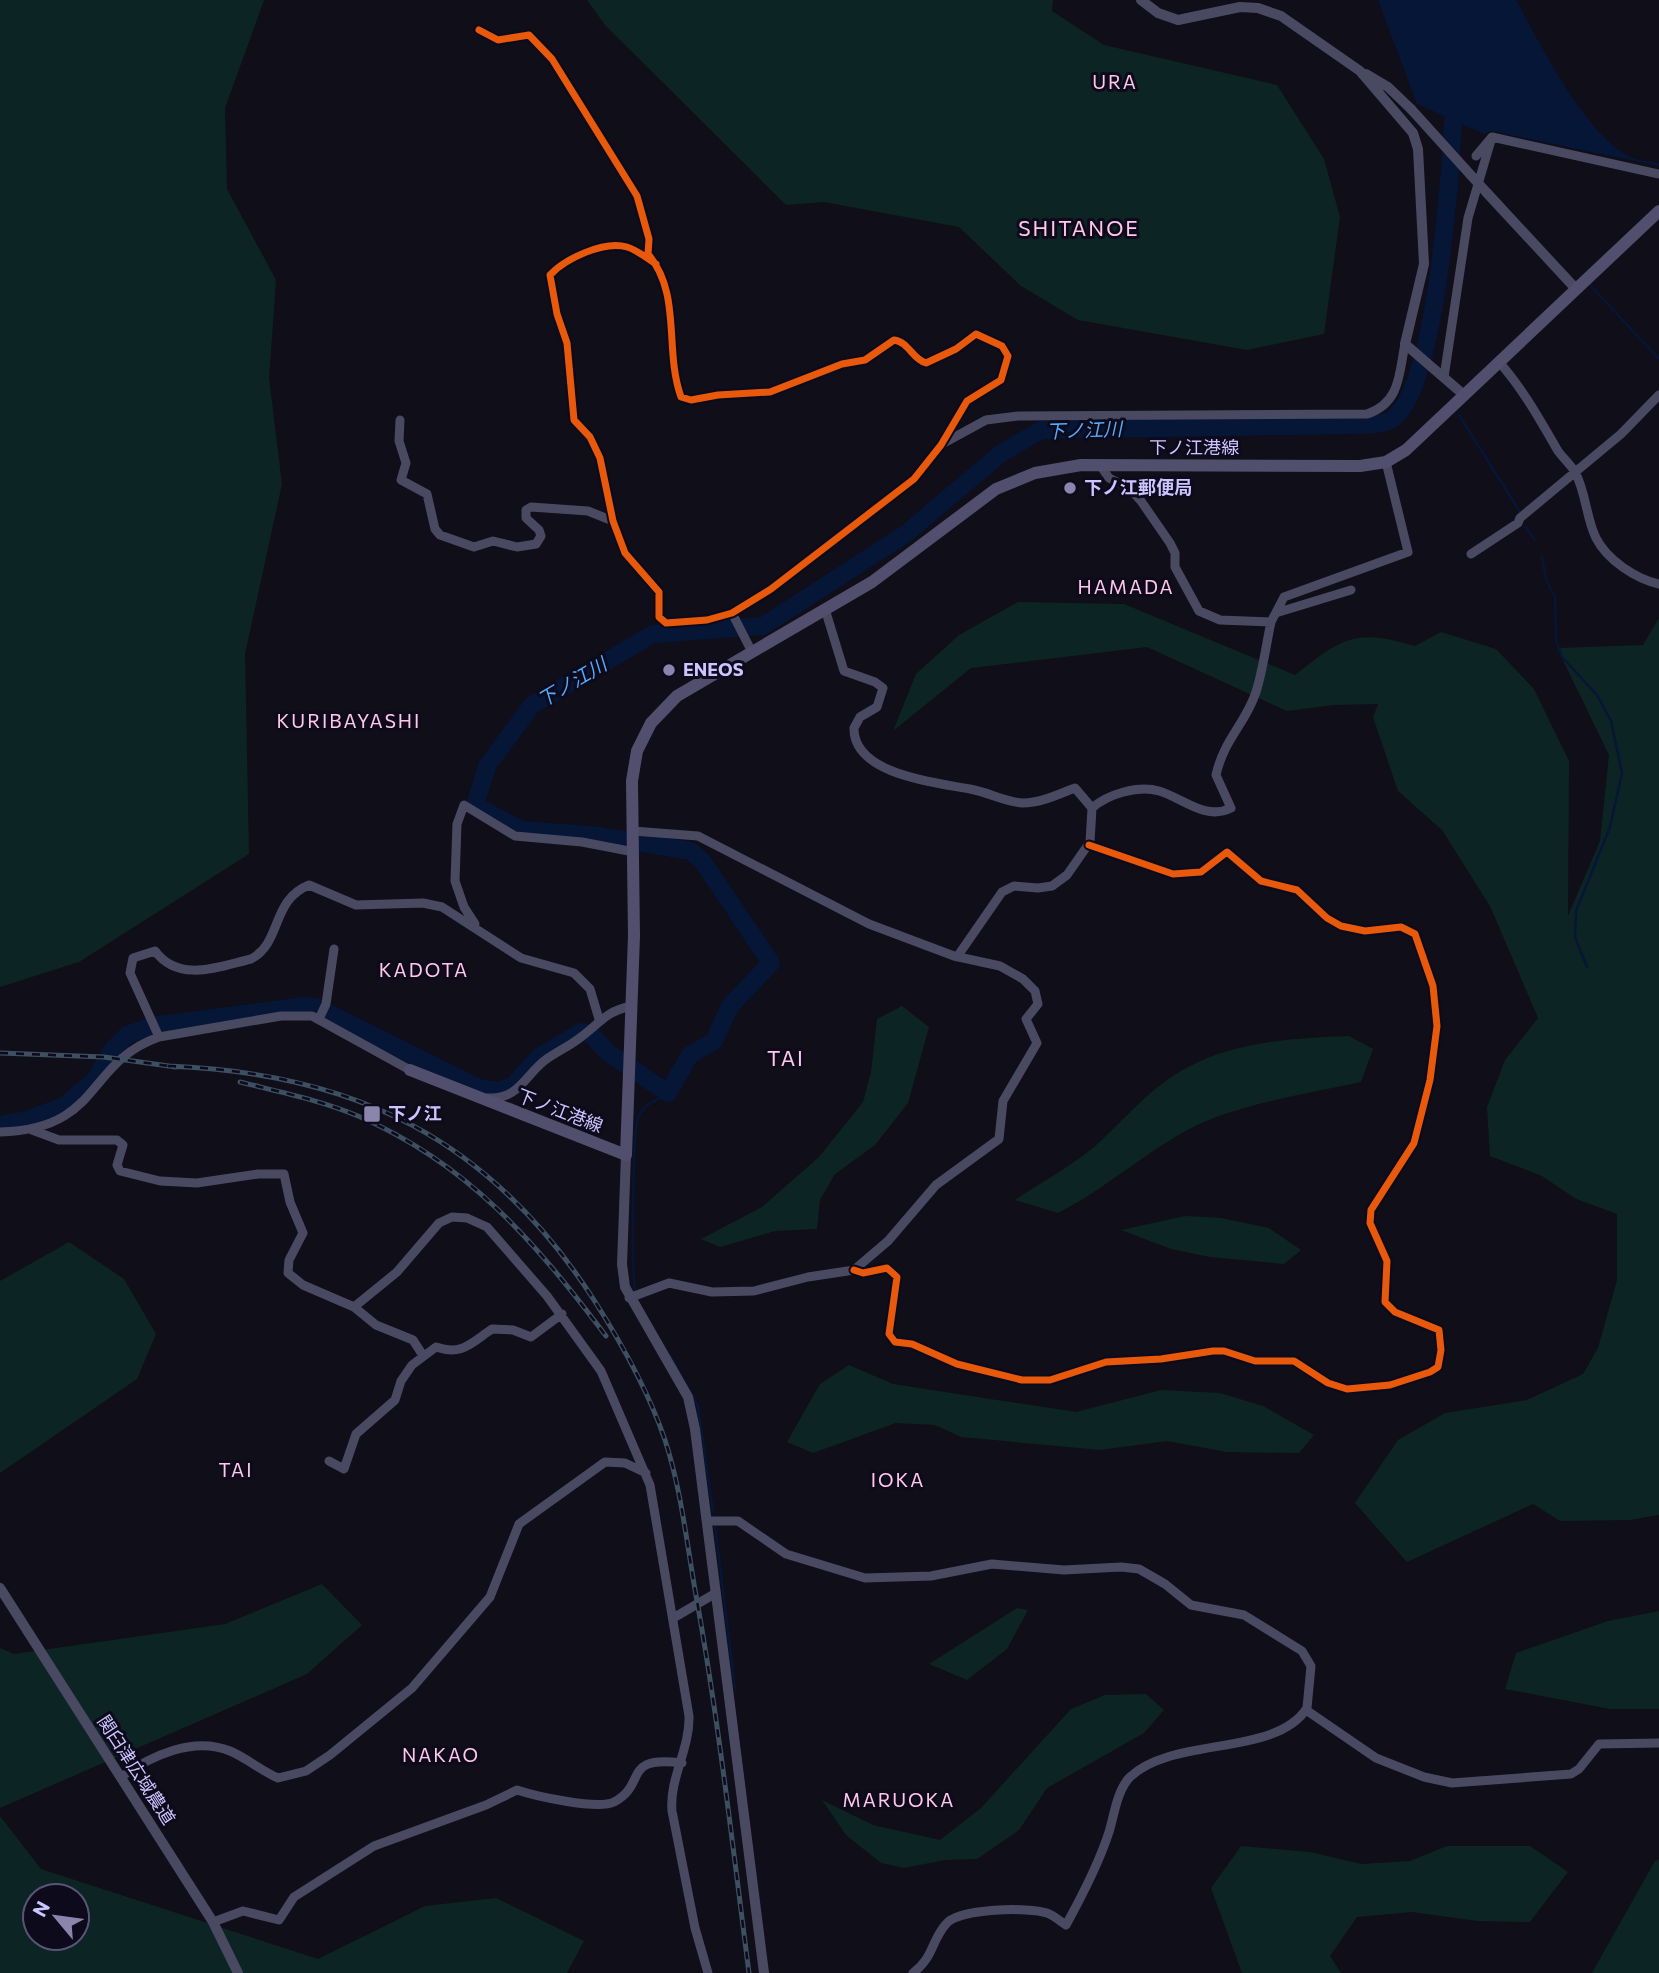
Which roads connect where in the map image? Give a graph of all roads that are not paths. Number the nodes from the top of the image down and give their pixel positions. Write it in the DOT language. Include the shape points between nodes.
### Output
graph roads {
  1 [pos="1142,0"];
  2 [pos="480,30"];
  3 [pos="1360,71"];
  4 [pos="1492,137"];
  5 [pos="1476,156"];
  6 [pos="1659,174"];
  7 [pos="1659,211"];
  8 [pos="656,264"];
  9 [pos="1576,289"];
  10 [pos="1406,344"];
  11 [pos="1499,362"];
  12 [pos="1442,374"];
  13 [pos="1464,395"];
  14 [pos="1659,395"];
  15 [pos="400,420"];
  16 [pos="941,445"];
  17 [pos="1386,462"];
  18 [pos="1100,465"];
  19 [pos="1575,471"];
  20 [pos="613,520"];
  21 [pos="1471,554"];
  22 [pos="1659,584"];
  23 [pos="1351,590"];
  24 [pos="825,609"];
  25 [pos="1279,612"];
  26 [pos="733,614"];
  27 [pos="1271,622"];
  28 [pos="752,652"];
  29 [pos="1092,808"];
  30 [pos="633,831"];
  31 [pos="1088,845"];
  32 [pos="634,851"];
  33 [pos="482,934"];
  34 [pos="334,949"];
  35 [pos="957,957"];
  36 [pos="631,1006"];
  37 [pos="322,1013"];
  38 [pos="599,1019"];
  39 [pos="158,1035"];
  40 [pos="410,1070"];
  41 [pos="470,1096"];
  42 [pos="32,1130"];
  43 [pos="0,1132"];
  44 [pos="625,1155"];
  45 [pos="854,1270"];
  46 [pos="634,1296"];
  47 [pos="354,1307"];
  48 [pos="562,1314"];
  49 [pos="422,1354"];
  50 [pos="329,1461"];
  51 [pos="646,1472"];
  52 [pos="707,1521"];
  53 [pos="0,1588"];
  54 [pos="716,1593"];
  55 [pos="675,1617"];
  56 [pos="1306,1710"];
  57 [pos="1659,1743"];
  58 [pos="682,1763"];
  59 [pos="121,1777"];
  60 [pos="213,1922"];
  61 [pos="238,1973"];
  62 [pos="708,1973"];
  63 [pos="764,1973"];
  64 [pos="913,1973"];
  1 -- 3 [label="street" via="1158,13 1178,20 1240,7 1272,12"];
  2 -- 8 [label="street" via="498,40 529,35 547,51 636,196 649,239 648,254"];
  3 -- 9 [label="street, bridge" via="1388,87 1411,109"];
  3 -- 10 [label="street" via="1413,133 1418,149 1424,264"];
  4 -- 5 [label="street"];
  4 -- 6 [label="street"];
  4 -- 12 [label="street" via="1468,218"];
  7 -- 9 [label="main road, 下ノ江港線"];
  8 -- 16 [label="street" via="672,313 671,351 679,391 681,397 691,400 769,392 865,360 894,340 926,363 976,334 1002,346 1008,356 1001,380 970,398"];
  8 -- 20 [label="street" via="626,246 616,246 570,259 550,275 569,355 573,420 590,437 600,458"];
  9 -- 11 [label="main road, 下ノ江港線"];
  10 -- 12 [label="street"];
  10 -- 16 [label="street" via="1403,371 1392,394 1367,414 1018,416 986,421"];
  11 -- 13 [label="main road, 下ノ江港線"];
  11 -- 19 [label="street"];
  12 -- 13 [label="street"];
  13 -- 17 [label="main road, 下ノ江港線" via="1406,450"];
  14 -- 19 [label="street"];
  15 -- 20 [label="street" via="406,463 401,480 427,494 440,536 474,547 494,541 517,547 536,544 539,530 526,518 531,507 581,510"];
  16 -- 26 [label="street" via="912,481"];
  17 -- 18 [label="main road, 下ノ江港線" via="1360,466"];
  17 -- 25 [label="street" via="1408,552 1284,597"];
  18 -- 24 [label="main road, 下ノ江港線" via="1048,470 996,489 890,569"];
  18 -- 27 [label="street" via="1109,478 1129,488 1141,501 1170,543 1175,567 1199,611 1220,620"];
  19 -- 21 [label="street" via="1518,523"];
  19 -- 22 [label="street" via="1595,537 1642,581"];
  20 -- 26 [label="street" via="625,553 659,592 658,613 664,621"];
  23 -- 25 [label="street"];
  24 -- 28 [label="main road, 下ノ江港線"];
  24 -- 29 [label="street" via="842,669 883,688 877,707 860,717 854,728 858,744 872,759 924,783 1023,803 1075,788"];
  25 -- 27 [label="street"];
  26 -- 28 [label="street"];
  27 -- 29 [label="street" via="1256,692 1226,743 1216,775 1231,808 1206,811 1146,789 1102,800"];
  28 -- 30 [label="main road, 下ノ江港線" via="677,696 651,723 634,768"];
  29 -- 31 [label="street"];
  30 -- 32 [label="main road, 下ノ江港線"];
  30 -- 35 [label="street" via="698,836 869,924"];
  31 -- 35 [label="street" via="1067,875 1052,886 1014,886 1002,892"];
  31 -- 45 [label="street" via="1173,874 1201,872 1227,852 1261,881 1297,890 1341,926 1366,931 1401,927 1415,934 1427,960 1436,1010 1430,1080 1415,1143 1375,1200 1370,1223 1387,1261 1385,1302 1395,1312 1439,1330 1438,1367 1390,1385 1347,1389 1335,1387 1294,1361 1255,1361 1213,1351 1106,1362 1050,1380 1022,1380 957,1364 892,1340 897,1277 887,1268 863,1273"];
  32 -- 33 [label="street" via="515,836 464,805 457,824 455,881 464,907"];
  32 -- 36 [label="main road"];
  33 -- 38 [label="street" via="521,958 575,973 590,989"];
  33 -- 39 [label="street" via="442,907 423,903 356,905 309,885 286,901 271,936 251,959 186,972 171,968 155,951 133,958 131,973"];
  34 -- 37 [label="street"];
  35 -- 45 [label="street" via="1000,966 1035,991 1038,1004 1026,1019 1037,1043 1003,1101 999,1139 936,1185 888,1241"];
  36 -- 38 [label="street"];
  36 -- 44 [label="main road, 下ノ江港線"];
  37 -- 39 [label="street"];
  37 -- 40 [label="street"];
  38 -- 41 [label="street" via="543,1062 514,1093"];
  39 -- 42 [label="street" via="125,1055 73,1113"];
  40 -- 41 [label="main road, 下ノ江港線"];
  41 -- 44 [label="main road, 下ノ江港線"];
  42 -- 43 [label="street"];
  42 -- 47 [label="street" via="59,1140 117,1140 123,1146 117,1165 120,1171 160,1181 212,1182 284,1174 303,1233 289,1260 288,1273 303,1285"];
  44 -- 46 [label="street" via="622,1264"];
  45 -- 46 [label="street" via="754,1291 712,1292 675,1283"];
  46 -- 52 [label="street" via="688,1398"];
  47 -- 48 [label="street" via="397,1272 439,1223 458,1217 490,1230"];
  47 -- 49 [label="street" via="376,1325 413,1340"];
  48 -- 49 [label="street" via="531,1337 492,1329 461,1351 436,1348"];
  48 -- 51 [label="street" via="607,1382"];
  49 -- 50 [label="street" via="404,1373 395,1401 355,1436 344,1469"];
  51 -- 55 [label="street"];
  51 -- 59 [label="street" via="625,1463 605,1462 526,1517 513,1535 496,1586 412,1689 306,1771 278,1778 230,1751 205,1745 146,1760"];
  52 -- 54 [label="street"];
  52 -- 56 [label="street" via="738,1521 786,1554 865,1578 932,1576 992,1564 1064,1570 1139,1569 1191,1605 1244,1615 1302,1651 1311,1666"];
  53 -- 59 [label="street, 関臼津広域農道"];
  54 -- 55 [label="street"];
  54 -- 63 [label="street"];
  55 -- 58 [label="street" via="689,1716"];
  56 -- 57 [label="street" via="1376,1758 1452,1783 1571,1773 1599,1744"];
  56 -- 64 [label="street" via="1276,1730 1243,1742 1170,1754 1129,1777 1066,1925 1046,1912 1000,1909 953,1918 943,1927 926,1963"];
  58 -- 60 [label="street" via="647,1762 624,1794 610,1804 568,1803 517,1790 374,1846 294,1898 279,1920 243,1910"];
  58 -- 62 [label="street" via="672,1811"];
  59 -- 60 [label="street, 関臼津広域農道"];
  60 -- 61 [label="street, 関臼津広域農道"];
}
